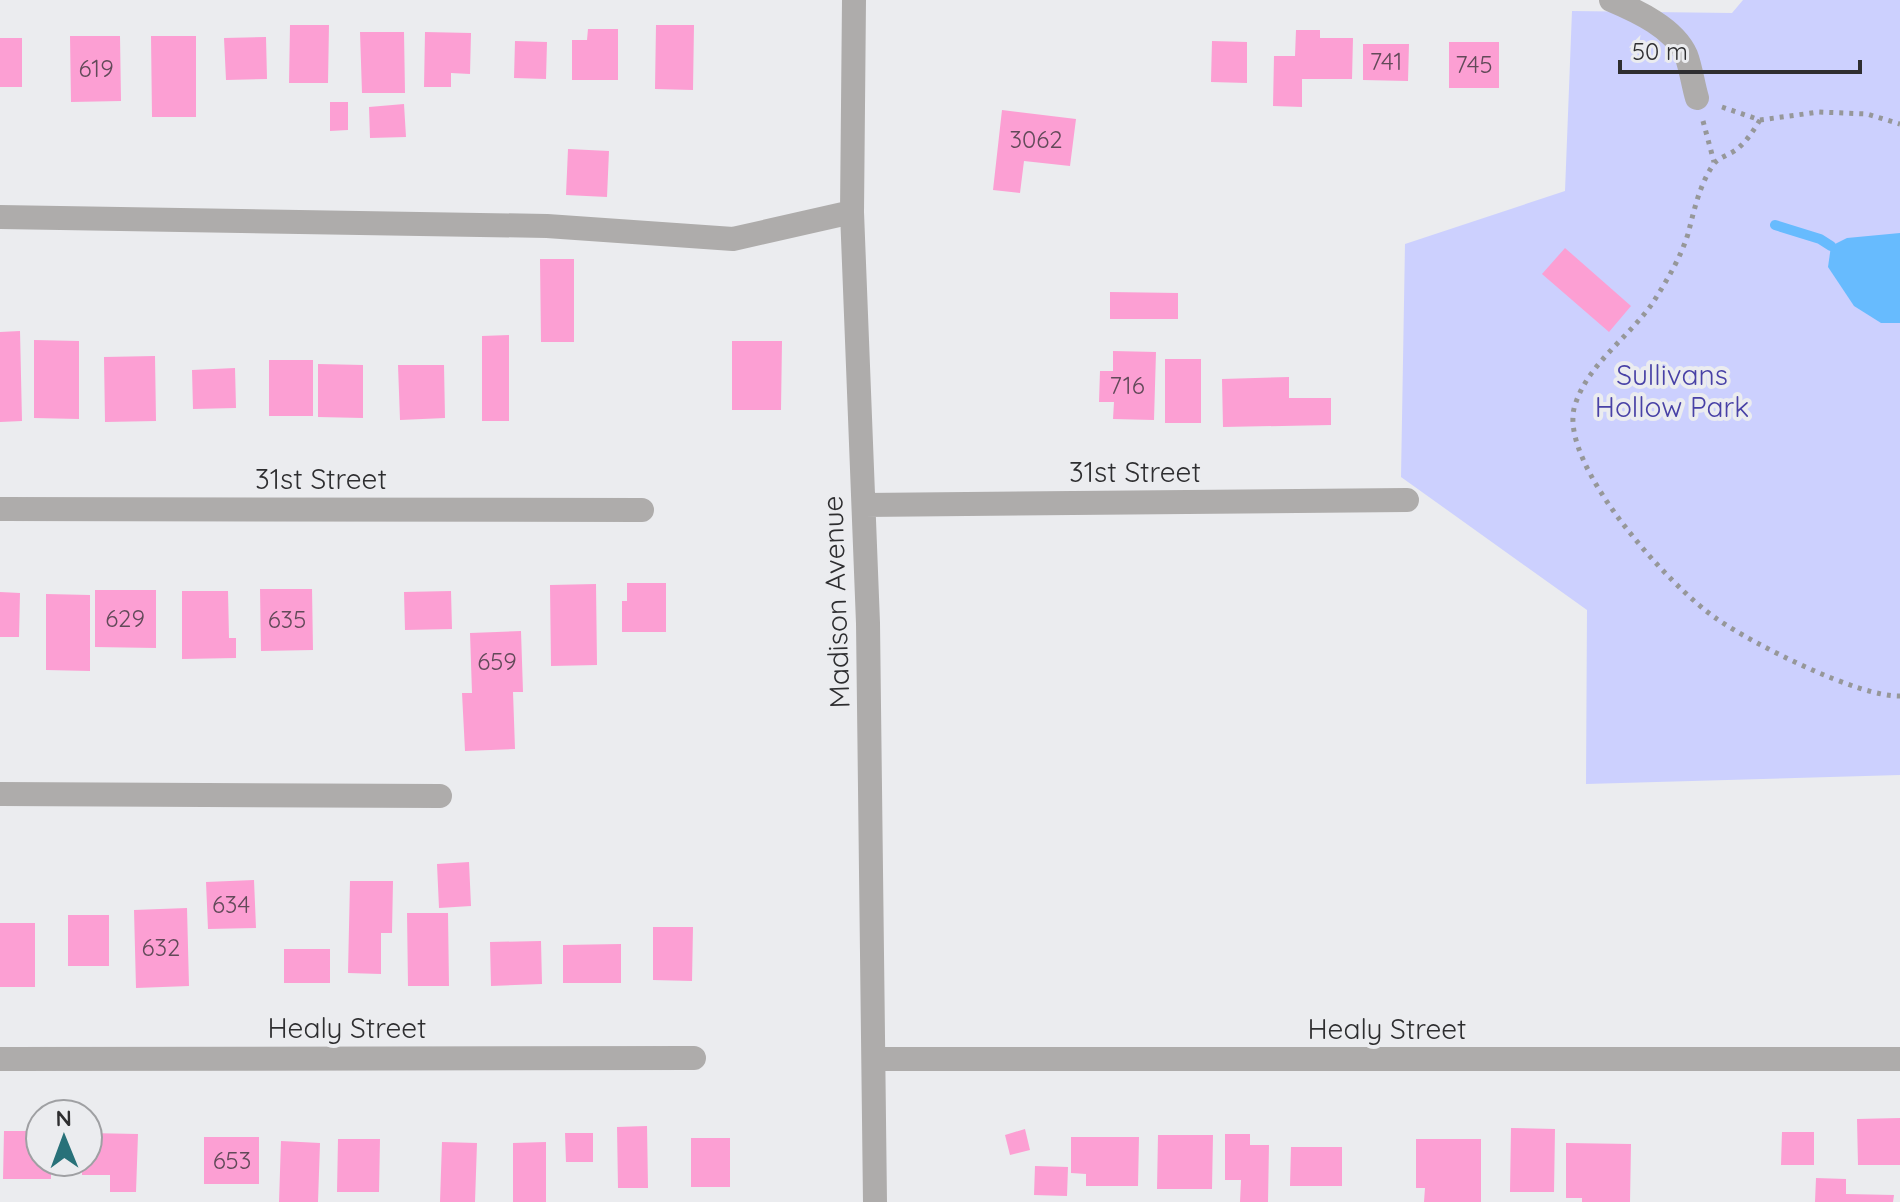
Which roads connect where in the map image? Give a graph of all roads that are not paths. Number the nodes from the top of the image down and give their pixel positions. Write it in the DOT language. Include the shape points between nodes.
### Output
graph roads {
  1 [pos="854,0"];
  2 [pos="1611,0"];
  3 [pos="1697,98"];
  4 [pos="852,212"];
  5 [pos="0,217"];
  6 [pos="1407,500"];
  7 [pos="864,505"];
  8 [pos="0,509"];
  9 [pos="642,510"];
  10 [pos="0,794"];
  11 [pos="440,796"];
  12 [pos="694,1058"];
  13 [pos="0,1059"];
  14 [pos="874,1059"];
  15 [pos="1900,1059"];
  16 [pos="875,1202"];
  1 -- 4 [label="street, Madison Avenue"];
  2 -- 3 [label="street" via="1662,28 1685,53"];
  4 -- 5 [label="street" via="733,239 547,226"];
  4 -- 7 [label="street, Madison Avenue"];
  6 -- 7 [label="street, 31st Street"];
  7 -- 14 [label="street, Madison Avenue"];
  8 -- 9 [label="street, 31st Street"];
  10 -- 11 [label="street"];
  12 -- 13 [label="street, Healy Street"];
  14 -- 15 [label="street, Healy Street"];
  14 -- 16 [label="street, Madison Avenue"];
}
